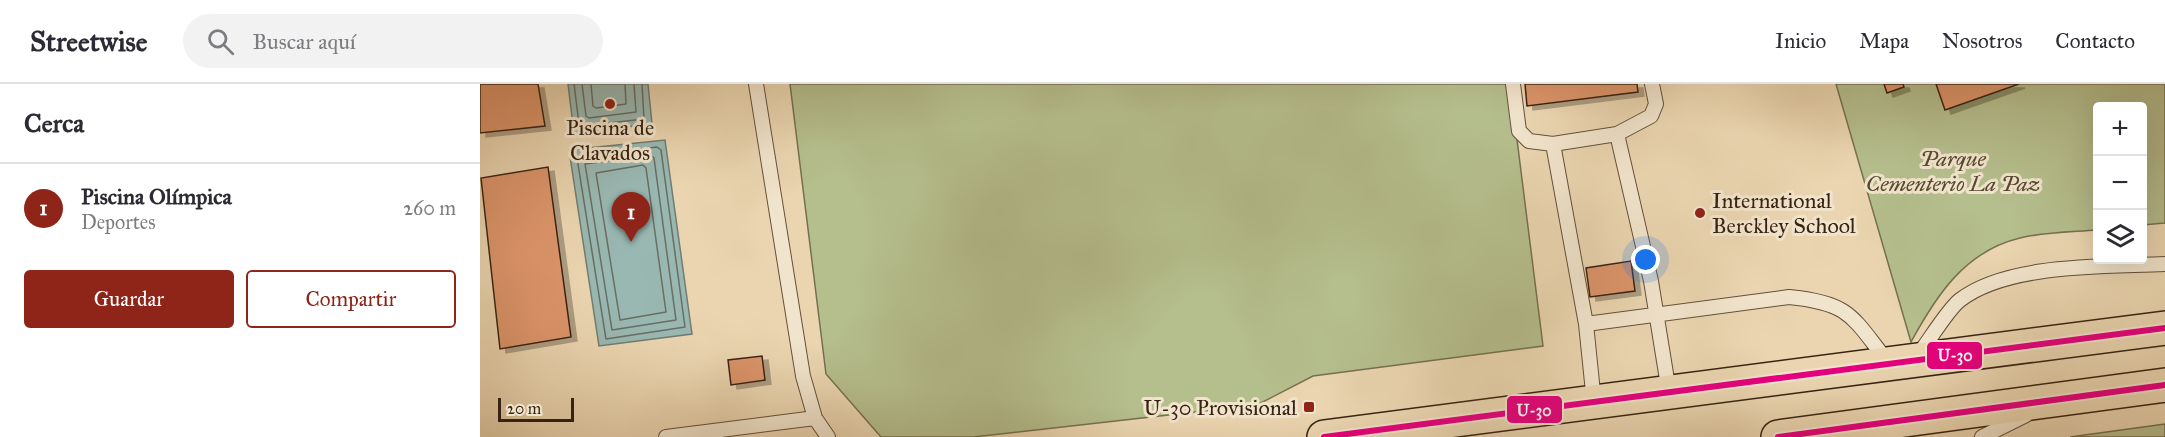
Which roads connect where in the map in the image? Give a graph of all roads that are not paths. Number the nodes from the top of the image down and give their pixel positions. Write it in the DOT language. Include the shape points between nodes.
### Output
graph roads {
  1 [pos="756,84"];
  2 [pos="1513,84"];
  3 [pos="1652,84"];
  4 [pos="1617,134"];
  5 [pos="1553,144"];
  6 [pos="2165,264"];
  7 [pos="1656,315"];
  8 [pos="1586,324"];
  9 [pos="2165,328"];
  10 [pos="1901,362"];
  11 [pos="2165,385"];
  12 [pos="1669,392"];
  13 [pos="2055,400"];
  14 [pos="1594,402"];
  15 [pos="815,418"];
  16 [pos="666,437"];
  17 [pos="828,437"];
  18 [pos="1324,437"];
  19 [pos="1778,437"];
  20 [pos="1982,437"];
  1 -- 15 [label="lane" via="803,376"];
  2 -- 5 [label="lane" via="1519,131 1529,141"];
  3 -- 4 [label="lane" via="1656,104 1651,116"];
  4 -- 5 [label="lane"];
  4 -- 7 [label="lane"];
  5 -- 8 [label="lane"];
  6 -- 10 [label="lane" via="2047,270 2014,276 1959,300"];
  7 -- 8 [label="lane"];
  7 -- 10 [label="lane" via="1789,297 1823,300 1855,317"];
  7 -- 12 [label="lane"];
  8 -- 14 [label="lane"];
  9 -- 10 [label="highway"];
  10 -- 12 [label="highway"];
  11 -- 13 [label="highway"];
  12 -- 14 [label="highway"];
  13 -- 19 [label="highway"];
  13 -- 20 [label="lane"];
  14 -- 18 [label="highway"];
  15 -- 16 [label="lane"];
  15 -- 17 [label="lane"];
}
